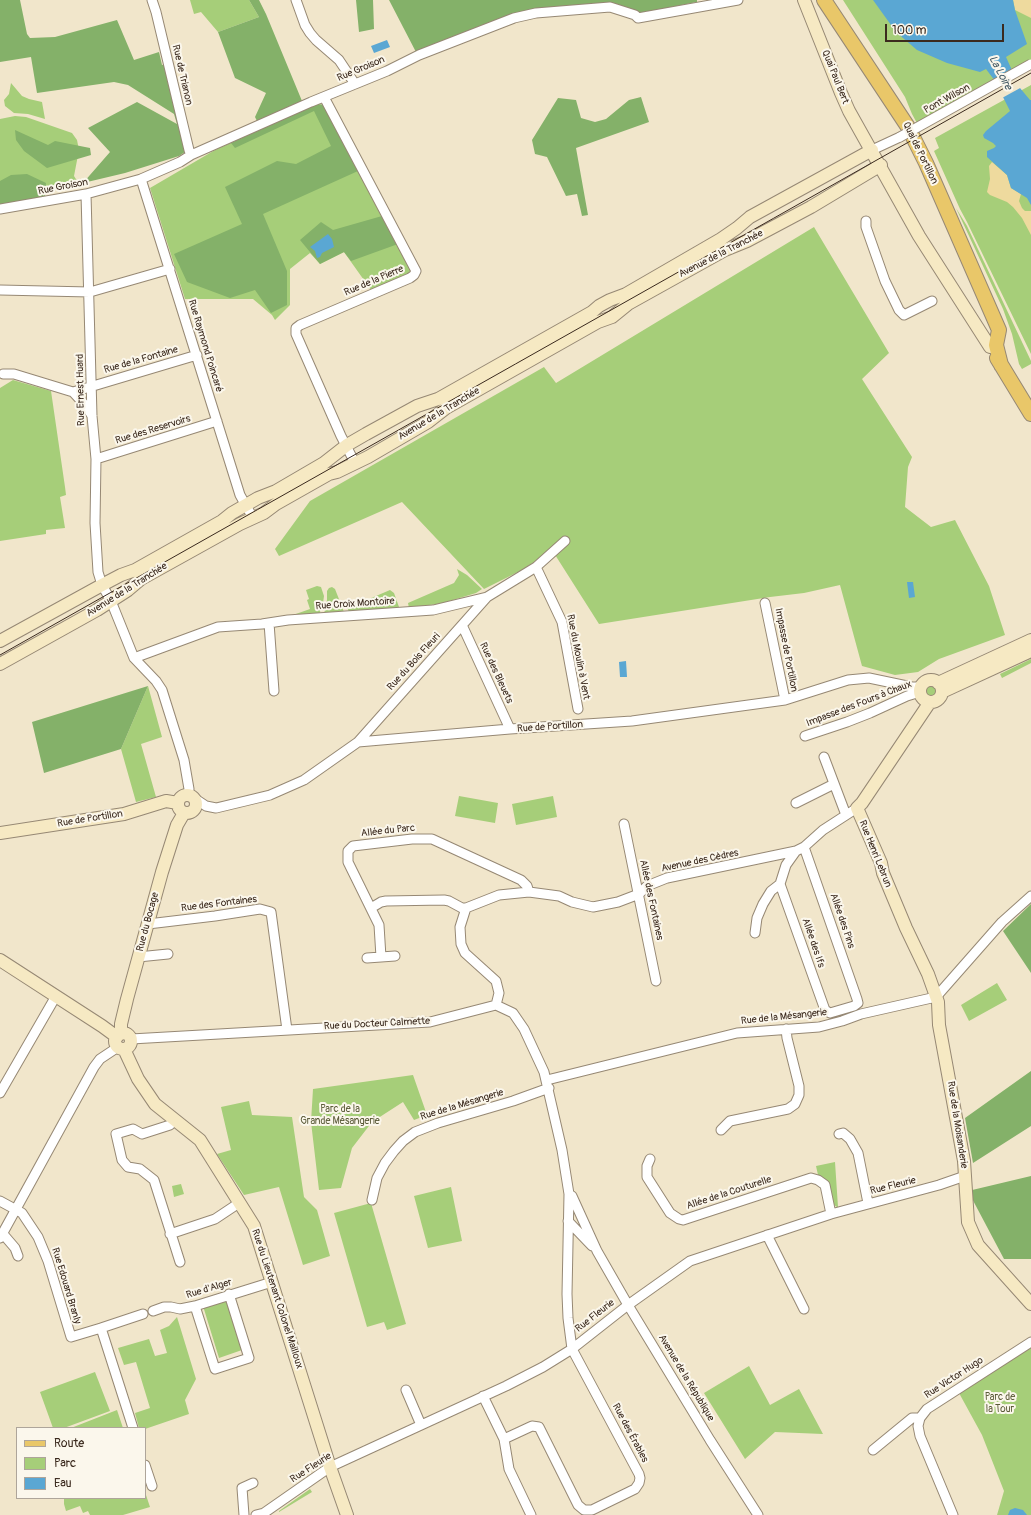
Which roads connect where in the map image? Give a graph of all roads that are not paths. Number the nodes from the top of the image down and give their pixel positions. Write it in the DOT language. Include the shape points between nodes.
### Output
graph roads {
  1 [pos="152,0"];
  2 [pos="296,0"];
  3 [pos="738,0"];
  4 [pos="804,0"];
  5 [pos="824,0"];
  6 [pos="1031,64"];
  7 [pos="355,84"];
  8 [pos="324,97"];
  9 [pos="872,150"];
  10 [pos="191,155"];
  11 [pos="881,165"];
  12 [pos="141,180"];
  13 [pos="86,194"];
  14 [pos="0,209"];
  15 [pos="866,221"];
  16 [pos="170,269"];
  17 [pos="0,290"];
  18 [pos="90,292"];
  19 [pos="932,301"];
  20 [pos="993,318"];
  21 [pos="990,347"];
  22 [pos="197,355"];
  23 [pos="1001,366"];
  24 [pos="1,373"];
  25 [pos="92,386"];
  26 [pos="73,392"];
  27 [pos="1031,414"];
  28 [pos="92,416"];
  29 [pos="217,421"];
  30 [pos="347,445"];
  31 [pos="96,459"];
  32 [pos="355,463"];
  33 [pos="245,505"];
  34 [pos="253,518"];
  35 [pos="565,541"];
  36 [pos="536,567"];
  37 [pos="102,585"];
  38 [pos="487,597"];
  39 [pos="111,601"];
  40 [pos="765,603"];
  41 [pos="269,623"];
  42 [pos="462,625"];
  43 [pos="1031,640"];
  44 [pos="0,641"];
  45 [pos="1031,651"];
  46 [pos="134,658"];
  47 [pos="0,664"];
  48 [pos="940,687"];
  49 [pos="920,690"];
  50 [pos="274,691"];
  51 [pos="785,700"];
  52 [pos="930,702"];
  53 [pos="578,708"];
  54 [pos="510,729"];
  55 [pos="805,736"];
  56 [pos="358,742"];
  57 [pos="824,757"];
  58 [pos="834,784"];
  59 [pos="186,802"];
  60 [pos="796,803"];
  61 [pos="857,808"];
  62 [pos="846,815"];
  63 [pos="624,824"];
  64 [pos="0,833"];
  65 [pos="800,849"];
  66 [pos="780,884"];
  67 [pos="529,892"];
  68 [pos="639,894"];
  69 [pos="1031,896"];
  70 [pos="371,908"];
  71 [pos="466,908"];
  72 [pos="148,924"];
  73 [pos="755,933"];
  74 [pos="168,954"];
  75 [pos="395,956"];
  76 [pos="138,957"];
  77 [pos="381,957"];
  78 [pos="367,958"];
  79 [pos="0,960"];
  80 [pos="656,981"];
  81 [pos="56,996"];
  82 [pos="936,996"];
  83 [pos="858,1003"];
  84 [pos="496,1005"];
  85 [pos="786,1029"];
  86 [pos="287,1030"];
  87 [pos="122,1041"];
  88 [pos="548,1084"];
  89 [pos="0,1093"];
  90 [pos="174,1119"];
  91 [pos="721,1130"];
  92 [pos="839,1134"];
  93 [pos="650,1159"];
  94 [pos="965,1176"];
  95 [pos="569,1194"];
  96 [pos="372,1200"];
  97 [pos="0,1201"];
  98 [pos="239,1202"];
  99 [pos="868,1203"];
  100 [pos="15,1210"];
  101 [pos="831,1214"];
  102 [pos="568,1221"];
  103 [pos="170,1234"];
  104 [pos="767,1235"];
  105 [pos="1,1236"];
  106 [pos="597,1251"];
  107 [pos="18,1256"];
  108 [pos="180,1262"];
  109 [pos="272,1282"];
  110 [pos="229,1294"];
  111 [pos="1031,1304"];
  112 [pos="628,1305"];
  113 [pos="195,1306"];
  114 [pos="804,1309"];
  115 [pos="153,1311"];
  116 [pos="143,1314"];
  117 [pos="101,1328"];
  118 [pos="1031,1342"];
  119 [pos="572,1349"];
  120 [pos="406,1390"];
  121 [pos="483,1396"];
  122 [pos="920,1418"];
  123 [pos="421,1425"];
  124 [pos="133,1427"];
  125 [pos="504,1439"];
  126 [pos="872,1450"];
  127 [pos="330,1467"];
  128 [pos="146,1468"];
  129 [pos="253,1483"];
  130 [pos="152,1486"];
  131 [pos="244,1515"];
  132 [pos="256,1515"];
  133 [pos="347,1515"];
  134 [pos="531,1515"];
  135 [pos="758,1515"];
  136 [pos="953,1515"];
  1 -- 10 [label="street, Rue de Trianon"];
  2 -- 7 [label="street" via="310,33 339,60"];
  3 -- 7 [label="street, Rue Groison" via="638,18 610,7 525,15 445,45"];
  4 -- 9 [label="main road, Quai Paul Bert" via="840,93"];
  5 -- 20 [label="main road, Quai de Portillon" via="908,127"];
  6 -- 9 [label="street, Pont Wilson, bridge"];
  7 -- 8 [label="street, Rue Groison"];
  8 -- 10 [label="street, Rue Groison"];
  8 -- 30 [label="street, Rue de la Pierre" via="416,271 410,278 296,328 302,349"];
  9 -- 11 [label="main road, Quai Paul Bert"];
  9 -- 30 [label="main road, Avenue de la Tranchée" via="750,217 721,239 626,294 599,306 438,399 414,408"];
  10 -- 12 [label="street, Rue Groison"];
  11 -- 21 [label="main road, Quai de Portillon" via="920,236"];
  11 -- 32 [label="main road, Avenue de la Tranchée" via="811,207 725,250 628,304 612,316 446,408 420,427"];
  12 -- 13 [label="street, Rue Groison"];
  12 -- 16 [label="street, Rue Raymond Poincaré"];
  13 -- 14 [label="street, Rue Groison"];
  13 -- 18 [label="street, Rue Ernest Huard"];
  15 -- 19 [label="street" via="885,281 899,310 904,315"];
  16 -- 18 [label="street"];
  16 -- 22 [label="street, Rue Raymond Poincaré"];
  17 -- 18 [label="street"];
  18 -- 25 [label="street, Rue Ernest Huard"];
  20 -- 21 [label="main road, Quai de Portillon" via="995,329"];
  20 -- 23 [label="main road, Quai de Portillon" via="999,330 996,345"];
  21 -- 23 [label="main road, Quai de Portillon"];
  22 -- 25 [label="street, Rue de la Fontaine"];
  22 -- 29 [label="street, Rue Raymond Poincaré"];
  23 -- 27 [label="main road, Quai de Portillon"];
  24 -- 26 [label="street" via="14,374"];
  25 -- 26 [label="street, Rue de la Fontaine"];
  25 -- 28 [label="street, Rue Ernest Huard"];
  26 -- 28 [label="street"];
  28 -- 31 [label="street, Rue Ernest Huard"];
  29 -- 31 [label="street, Rue des Reservoirs"];
  29 -- 33 [label="street, Rue Raymond Poincaré"];
  30 -- 32 [label="street, Rue de la Pierre"];
  30 -- 33 [label="main road, Avenue de la Tranchée" via="324,463 276,491"];
  31 -- 37 [label="street, Rue Ernest Huard" via="95,536 98,572"];
  32 -- 34 [label="main road, Avenue de la Tranchée" via="329,474"];
  33 -- 34 [label="street, Rue Raymond Poincaré"];
  33 -- 37 [label="main road, Avenue de la Tranchée" via="222,521 142,566"];
  34 -- 39 [label="main road, Avenue de la Tranchée" via="141,579"];
  35 -- 36 [label="street, Rue Croix Montoire"];
  36 -- 38 [label="street, Rue Croix Montoire"];
  36 -- 53 [label="street, Rue du Moulin à Vent" via="562,622"];
  37 -- 39 [label="street, Rue Ernest Huard"];
  37 -- 44 [label="main road, Avenue de la Tranchée"];
  38 -- 41 [label="street, Rue Croix Montoire" via="433,610"];
  38 -- 42 [label="street, Rue du Bois Fleuri"];
  39 -- 46 [label="street"];
  39 -- 47 [label="main road, Avenue de la Tranchée"];
  40 -- 51 [label="street, Impasse de Portillon"];
  41 -- 46 [label="street, Rue Croix Montoire" via="218,627"];
  41 -- 50 [label="street"];
  42 -- 54 [label="street, Rue des Bleuets"];
  42 -- 56 [label="street, Rue du Bois Fleuri"];
  43 -- 48 [label="main road"];
  45 -- 48 [label="main road"];
  46 -- 59 [label="street" via="162,690 184,760 189,789"];
  48 -- 49 [label="main road" via="935,681 928,680"];
  48 -- 52 [label="main road" via="941,696"];
  49 -- 51 [label="street, Rue de Portillon" via="869,678 848,680"];
  49 -- 52 [label="main road" via="924,700"];
  49 -- 55 [label="street, Impasse des Fours à Chaux" via="870,713"];
  51 -- 54 [label="street, Rue de Portillon" via="632,721"];
  52 -- 61 [label="main road, Rue Henri Lebrun"];
  54 -- 56 [label="street, Rue de Portillon"];
  56 -- 59 [label="street" via="304,780 270,795 220,808"];
  57 -- 58 [label="street"];
  58 -- 60 [label="street"];
  58 -- 62 [label="street"];
  59 -- 64 [label="main road, Rue de Portillon" via="166,802 124,814"];
  59 -- 72 [label="main road, Rue du Bocage" via="162,872"];
  61 -- 62 [label="street"];
  61 -- 82 [label="main road, Rue Henri Lebrun"];
  62 -- 65 [label="street"];
  63 -- 68 [label="street, Allée des Fontaines"];
  65 -- 66 [label="street" via="786,865"];
  65 -- 68 [label="street, Avenue des Cèdres" via="667,878 647,886"];
  65 -- 83 [label="street, Allée des Pins"];
  66 -- 73 [label="street" via="771,891 763,904 757,918"];
  66 -- 83 [label="street, Allée des Ifs" via="825,1010 830,1013"];
  67 -- 68 [label="street, Avenue des Cèdres" via="559,896 593,907"];
  67 -- 70 [label="street, Allée du Parc" via="521,880 432,839 353,846 348,852 348,862"];
  67 -- 71 [label="street, Avenue des Cèdres" via="498,895"];
  68 -- 80 [label="street, Allée des Fontaines"];
  69 -- 82 [label="street" via="1002,922"];
  70 -- 71 [label="street" via="386,901 444,900"];
  70 -- 77 [label="street, Allée du Parc" via="379,925"];
  71 -- 84 [label="street" via="460,927 460,944 465,953 496,981 499,994"];
  72 -- 76 [label="main road, Rue du Bocage"];
  72 -- 86 [label="street, Rue des Fontaines" via="260,909 271,912"];
  74 -- 76 [label="street"];
  75 -- 77 [label="street"];
  76 -- 87 [label="main road, Rue du Bocage" via="120,1024"];
  77 -- 78 [label="street"];
  79 -- 81 [label="main road"];
  81 -- 87 [label="main road"];
  81 -- 89 [label="street"];
  82 -- 85 [label="street, Rue de la Mésangerie" via="861,1014 824,1026"];
  82 -- 94 [label="main road, Rue de la Moisanderie"];
  84 -- 86 [label="street, Rue du Docteur Calmette" via="430,1022"];
  84 -- 88 [label="street" via="513,1013 524,1029"];
  85 -- 88 [label="street, Rue de la Mésangerie" via="737,1033 693,1043 553,1077"];
  85 -- 91 [label="street" via="799,1086 795,1104 788,1108 730,1121"];
  86 -- 87 [label="street, Rue du Docteur Calmette"];
  87 -- 90 [label="main road, Rue du Lieutenant Colonel Mailloux" via="127,1057 147,1094"];
  87 -- 100 [label="street" via="94,1067"];
  88 -- 95 [label="street"];
  88 -- 96 [label="street, Rue de la Mésangerie" via="513,1101 415,1132 403,1141 385,1163"];
  90 -- 98 [label="main road, Rue du Lieutenant Colonel Mailloux" via="200,1140"];
  90 -- 103 [label="street" via="170,1125 142,1134 133,1129 116,1134 122,1160 128,1167 140,1169 154,1180"];
  92 -- 99 [label="street" via="850,1138 858,1153"];
  93 -- 101 [label="street, Allée de la Couturelle" via="647,1177 670,1214 679,1220 811,1178 825,1186"];
  94 -- 99 [label="street, Rue Fleurie"];
  94 -- 111 [label="main road, Rue de la Moisanderie" via="968,1222 978,1245"];
  95 -- 102 [label="street"];
  95 -- 106 [label="street, Avenue de la République"];
  97 -- 100 [label="street"];
  98 -- 103 [label="street" via="215,1219"];
  98 -- 109 [label="main road, Rue du Lieutenant Colonel Mailloux" via="254,1226"];
  99 -- 101 [label="street, Rue Fleurie"];
  100 -- 105 [label="street"];
  100 -- 117 [label="street, Rue Edouard Branly" via="25,1216 41,1244 71,1337"];
  101 -- 104 [label="street, Rue Fleurie"];
  102 -- 106 [label="street, Avenue de la République"];
  102 -- 119 [label="street" via="567,1294"];
  103 -- 108 [label="street"];
  104 -- 112 [label="street, Rue Fleurie" via="690,1261"];
  104 -- 114 [label="street"];
  105 -- 107 [label="street" via="15,1248"];
  106 -- 112 [label="street, Avenue de la République"];
  109 -- 110 [label="street, Rue d'Alger"];
  109 -- 127 [label="main road, Rue du Lieutenant Colonel Mailloux"];
  110 -- 113 [label="street, Rue d'Alger"];
  110 -- 113 [label="street" via="249,1358 215,1369"];
  112 -- 119 [label="street, Rue Fleurie"];
  112 -- 135 [label="street, Avenue de la République"];
  113 -- 115 [label="street, Rue d'Alger" via="180,1309 164,1307"];
  116 -- 117 [label="street"];
  117 -- 124 [label="street"];
  118 -- 122 [label="street, Rue Victor Hugo" via="927,1409"];
  119 -- 121 [label="street, Rue Fleurie" via="543,1367"];
  119 -- 125 [label="street, Rue des Érables" via="639,1474 638,1486 592,1510 584,1510 578,1505 539,1427 532,1426"];
  120 -- 123 [label="street"];
  121 -- 123 [label="street, Rue Fleurie"];
  121 -- 125 [label="street"];
  122 -- 126 [label="street" via="912,1418"];
  122 -- 136 [label="street" via="920,1436"];
  123 -- 127 [label="street, Rue Fleurie"];
  125 -- 134 [label="street" via="509,1469"];
  127 -- 132 [label="street, Rue Fleurie" via="264,1513"];
  127 -- 133 [label="main road, Rue du Lieutenant Colonel Mailloux"];
  128 -- 130 [label="street"];
  129 -- 131 [label="street" via="242,1488"];
}
